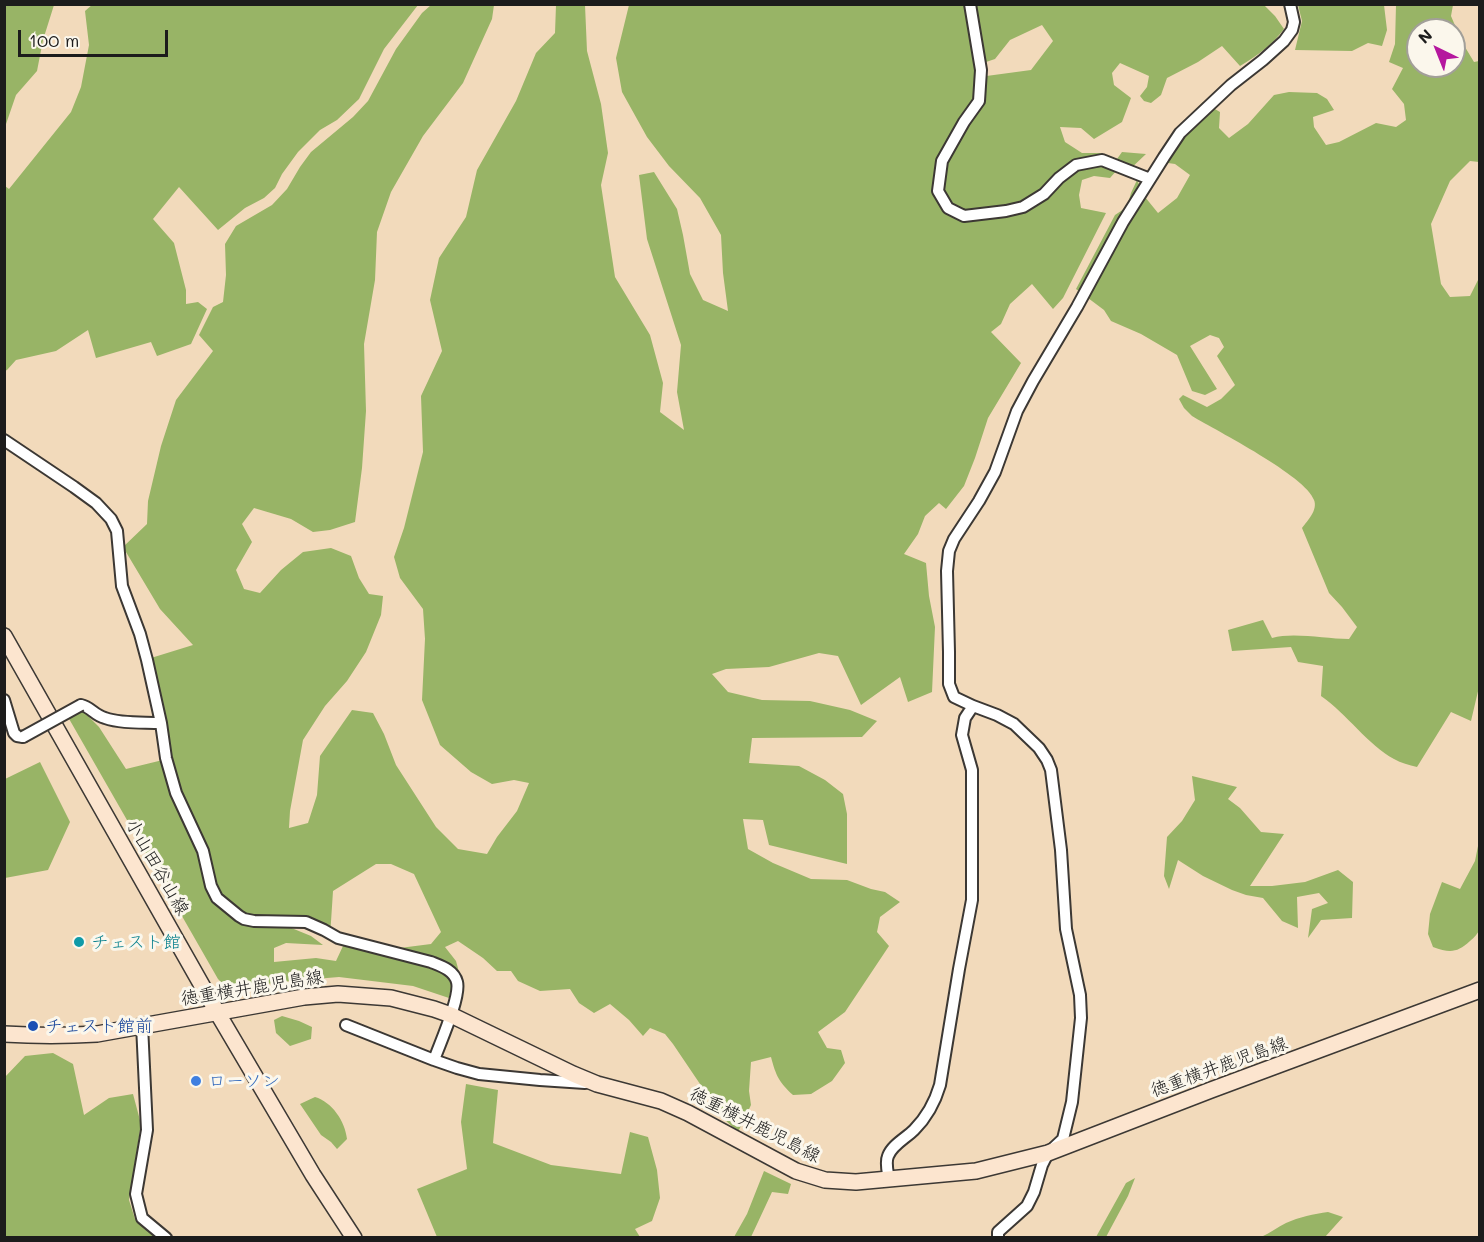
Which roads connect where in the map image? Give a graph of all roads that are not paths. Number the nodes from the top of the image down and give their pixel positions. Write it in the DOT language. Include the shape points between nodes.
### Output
graph roads {
  1 [pos="970,4"];
  2 [pos="1290,4"];
  3 [pos="1150,179"];
  4 [pos="4,440"];
  5 [pos="4,636"];
  6 [pos="4,700"];
  7 [pos="973,706"];
  8 [pos="161,723"];
  9 [pos="1479,990"];
  10 [pos="218,1012"];
  11 [pos="451,1015"];
  12 [pos="142,1025"];
  13 [pos="346,1025"];
  14 [pos="4,1034"];
  15 [pos="434,1060"];
  16 [pos="597,1083"];
  17 [pos="1048,1153"];
  18 [pos="889,1180"];
  19 [pos="166,1238"];
  20 [pos="354,1238"];
  21 [pos="998,1238"];
  1 -- 3 [label="street" via="981,70 979,101 942,161 938,191 948,208 964,216 1023,207 1076,165 1102,160"];
  2 -- 3 [label="street" via="1294,22 1284,41 1180,133"];
  3 -- 7 [label="street" via="1033,381 1017,411 995,472 949,551 949,684 954,697"];
  4 -- 8 [label="street" via="96,503 111,519 117,531 122,586 140,634"];
  5 -- 10 [label="main road, 小山田谷山線"];
  6 -- 8 [label="street, bridge" via="14,733 23,737 81,705 107,719"];
  7 -- 17 [label="street" via="1014,724 1039,748 1051,770 1066,929 1081,1018 1072,1102 1063,1139"];
  7 -- 18 [label="street" via="965,717 962,735 972,770 972,900 940,1085 923,1119 891,1150 887,1158"];
  8 -- 11 [label="street" via="176,793 203,851 217,898 244,919 306,922 338,939 445,967 457,981"];
  9 -- 17 [label="main road, 徳重横井鹿児島線"];
  10 -- 11 [label="main road, 徳重横井鹿児島線" via="338,994 391,998"];
  10 -- 12 [label="main road, 徳重横井鹿児島線"];
  10 -- 20 [label="main road, 小山田谷山線"];
  11 -- 15 [label="street"];
  11 -- 16 [label="main road, 徳重横井鹿児島線"];
  12 -- 14 [label="main road, 徳重横井鹿児島線" via="73,1036"];
  12 -- 19 [label="street" via="147,1130 136,1194 142,1218"];
  13 -- 15 [label="street"];
  15 -- 16 [label="street" via="479,1074"];
  16 -- 18 [label="main road, 徳重横井鹿児島線" via="661,1101 812,1177 837,1182"];
  17 -- 18 [label="main road, 徳重横井鹿児島線" via="976,1171"];
  17 -- 21 [label="street" via="1027,1206 998,1232"];
}
